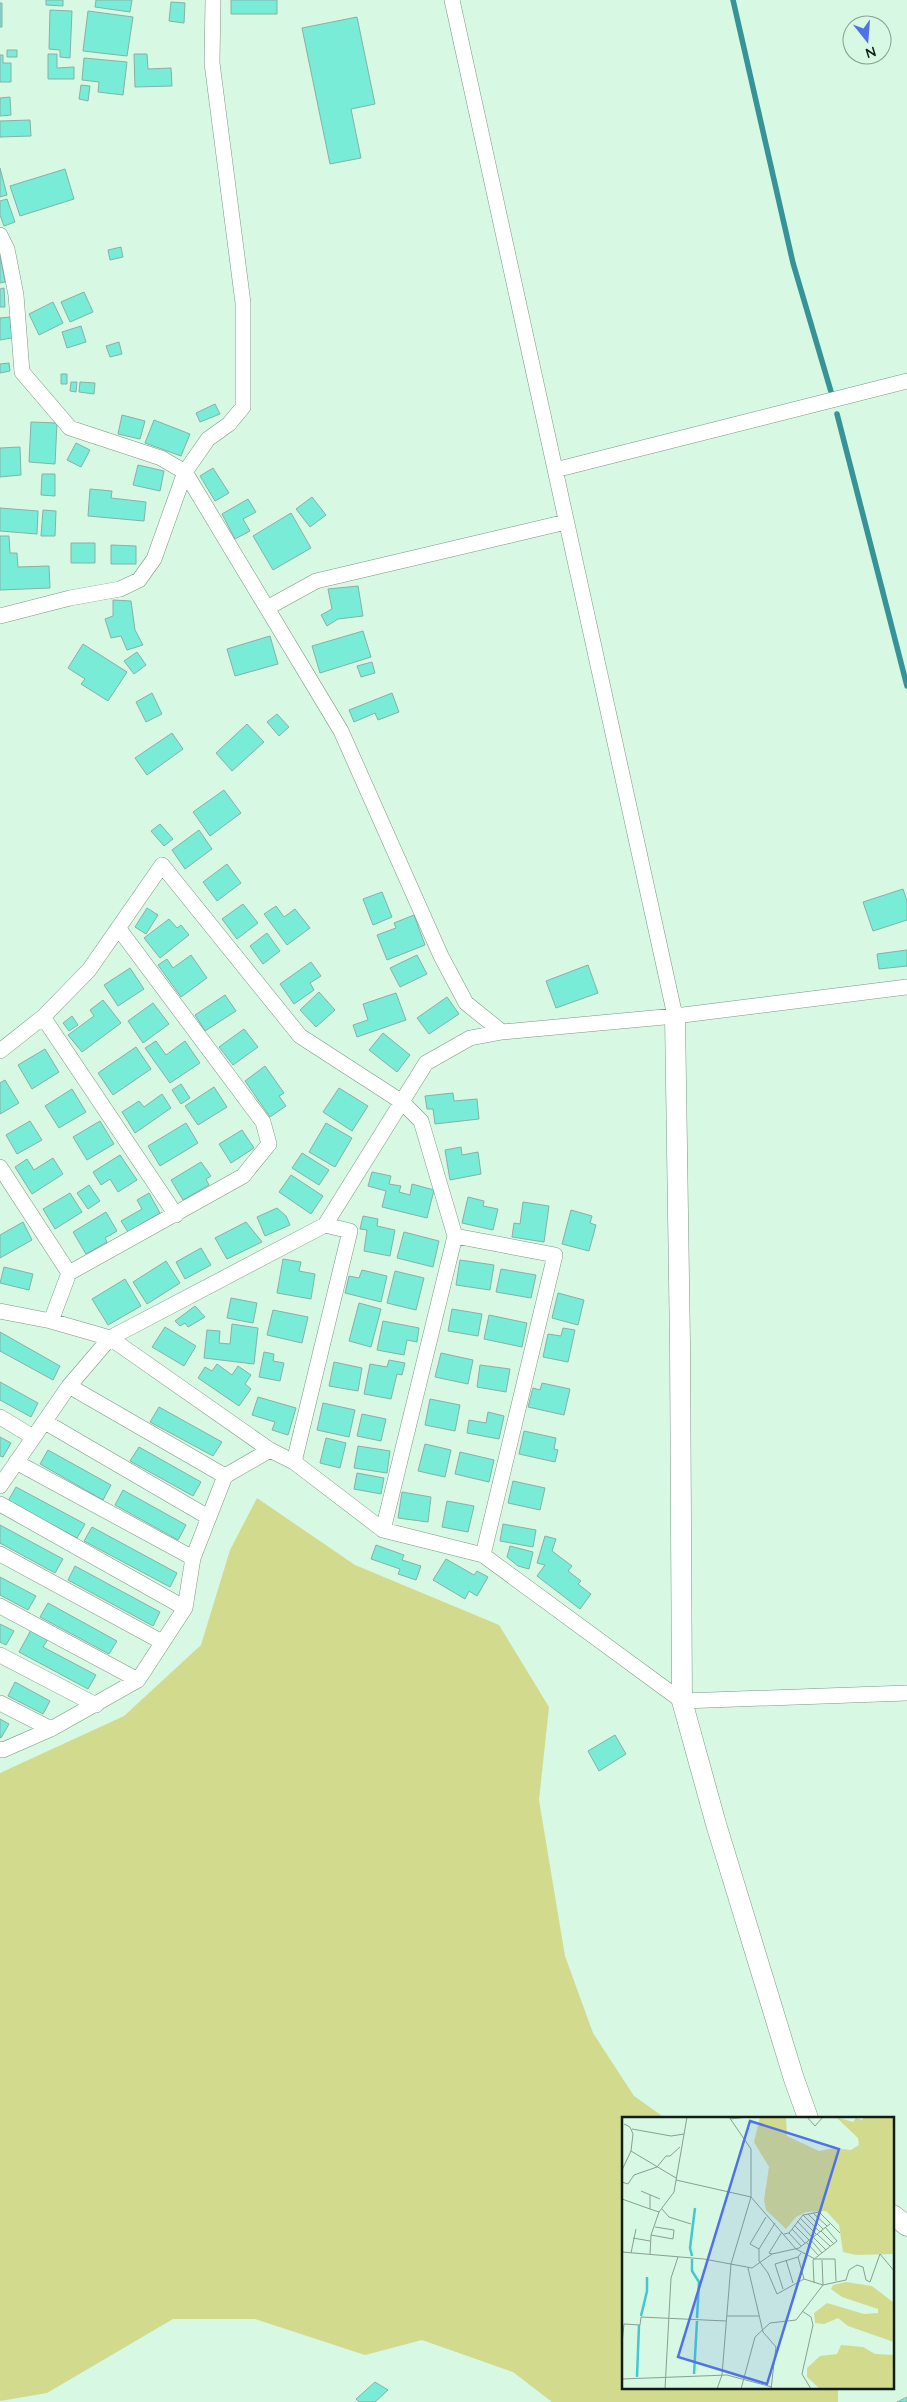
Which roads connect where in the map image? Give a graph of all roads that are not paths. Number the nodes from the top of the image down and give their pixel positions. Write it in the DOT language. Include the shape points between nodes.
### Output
graph roads {
  1 [pos="213,0"];
  2 [pos="452,0"];
  3 [pos="0,235"];
  4 [pos="907,381"];
  5 [pos="555,470"];
  6 [pos="185,472"];
  7 [pos="566,522"];
  8 [pos="267,608"];
  9 [pos="0,616"];
  10 [pos="119,929"];
  11 [pos="907,987"];
  12 [pos="675,1016"];
  13 [pos="43,1017"];
  14 [pos="502,1032"];
  15 [pos="0,1051"];
  16 [pos="402,1102"];
  17 [pos="0,1167"];
  18 [pos="176,1215"];
  19 [pos="325,1225"];
  20 [pos="455,1236"];
  21 [pos="69,1273"];
  22 [pos="0,1311"];
  23 [pos="51,1321"];
  24 [pos="110,1338"];
  25 [pos="69,1386"];
  26 [pos="0,1417"];
  27 [pos="45,1422"];
  28 [pos="33,1437"];
  29 [pos="270,1450"];
  30 [pos="294,1462"];
  31 [pos="9,1466"];
  32 [pos="225,1476"];
  33 [pos="0,1486"];
  34 [pos="0,1504"];
  35 [pos="208,1517"];
  36 [pos="383,1530"];
  37 [pos="0,1554"];
  38 [pos="483,1555"];
  39 [pos="193,1558"];
  40 [pos="0,1606"];
  41 [pos="185,1608"];
  42 [pos="162,1642"];
  43 [pos="0,1656"];
  44 [pos="138,1680"];
  45 [pos="907,1692"];
  46 [pos="682,1701"];
  47 [pos="0,1703"];
  48 [pos="96,1705"];
  49 [pos="51,1729"];
  50 [pos="0,1749"];
  51 [pos="808,2117"];
  52 [pos="894,2216"];
  53 [pos="907,2226"];
  1 -- 6 [label="street" via="212,63 243,304 243,407 229,424 208,439"];
  2 -- 5 [label="street"];
  3 -- 6 [label="street" via="7,249 16,295 22,372 70,428 161,458"];
  4 -- 5 [label="street"];
  5 -- 7 [label="street"];
  6 -- 8 [label="street"];
  6 -- 9 [label="street" via="154,559 139,580 120,589"];
  7 -- 8 [label="street" via="316,581"];
  7 -- 12 [label="street"];
  8 -- 14 [label="street" via="341,731 440,956 466,1003"];
  10 -- 13 [label="street" via="89,970"];
  10 -- 16 [label="street" via="162,865 300,1036"];
  10 -- 18 [label="street" via="263,1122 269,1144 243,1176"];
  11 -- 12 [label="street"];
  12 -- 14 [label="street"];
  12 -- 46 [label="street"];
  13 -- 15 [label="street"];
  13 -- 18 [label="street"];
  14 -- 16 [label="street" via="470,1038 426,1063"];
  16 -- 19 [label="street"];
  16 -- 20 [label="street" via="421,1121"];
  17 -- 21 [label="street"];
  18 -- 21 [label="street"];
  19 -- 24 [label="street"];
  19 -- 30 [label="street" via="350,1231"];
  20 -- 36 [label="street"];
  20 -- 38 [label="street" via="555,1255"];
  21 -- 23 [label="street"];
  22 -- 23 [label="street"];
  23 -- 24 [label="street"];
  24 -- 25 [label="street"];
  24 -- 29 [label="street"];
  25 -- 27 [label="street"];
  25 -- 32 [label="street"];
  26 -- 28 [label="street"];
  27 -- 28 [label="street"];
  27 -- 35 [label="street"];
  28 -- 31 [label="street"];
  29 -- 30 [label="street"];
  29 -- 32 [label="street"];
  30 -- 36 [label="street"];
  31 -- 33 [label="street"];
  31 -- 39 [label="street"];
  32 -- 35 [label="street"];
  34 -- 41 [label="street"];
  35 -- 39 [label="street"];
  36 -- 38 [label="street"];
  37 -- 42 [label="street"];
  38 -- 46 [label="street"];
  39 -- 41 [label="street"];
  40 -- 44 [label="street"];
  41 -- 42 [label="street"];
  42 -- 44 [label="street"];
  43 -- 48 [label="street"];
  44 -- 48 [label="street"];
  45 -- 46 [label="street"];
  46 -- 51 [label="street" via="716,1824"];
  47 -- 49 [label="street"];
  48 -- 49 [label="street"];
  49 -- 50 [label="street"];
  52 -- 53 [label="street"];
}
